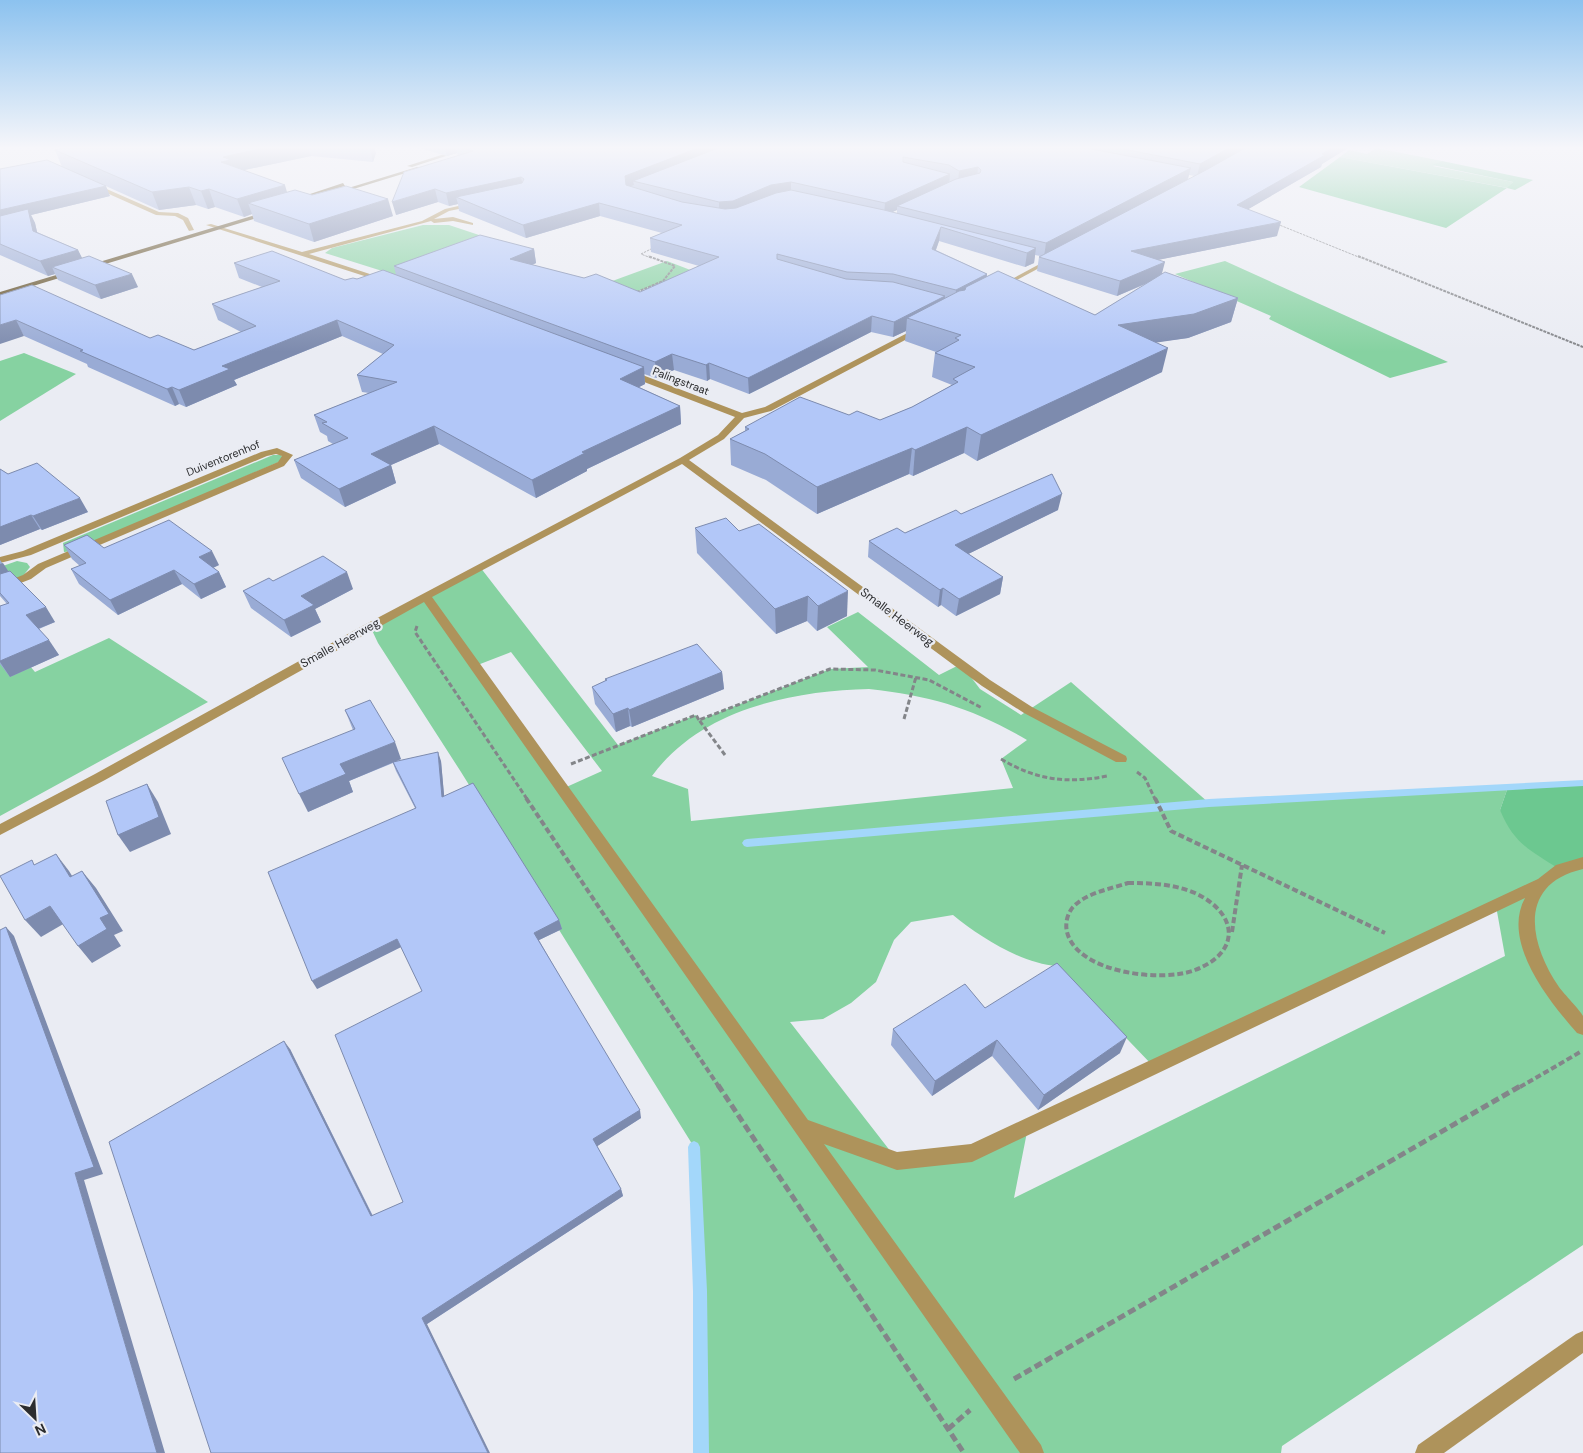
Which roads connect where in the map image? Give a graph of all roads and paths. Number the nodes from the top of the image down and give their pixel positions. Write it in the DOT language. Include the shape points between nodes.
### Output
graph roads {
  1 [pos="180,216"];
  2 [pos="245,216"];
  3 [pos="253,216"];
  4 [pos="436,216"];
  5 [pos="1269,221"];
  6 [pos="424,222"];
  7 [pos="471,224"];
  8 [pos="209,225"];
  9 [pos="220,228"];
  10 [pos="191,230"];
  11 [pos="659,246"];
  12 [pos="303,254"];
  13 [pos="1056,258"];
  14 [pos="1037,260"];
  15 [pos="1047,262"];
  16 [pos="388,282"];
  17 [pos="0,287"];
  18 [pos="998,288"];
  19 [pos="636,292"];
  20 [pos="0,294"];
  21 [pos="932,324"];
  22 [pos="1583,347"];
  23 [pos="618,369"];
  24 [pos="741,416"];
  25 [pos="683,460"];
  26 [pos="27,553"];
  27 [pos="0,560"];
  28 [pos="42,566"];
  29 [pos="0,588"];
  30 [pos="426,596"];
  31 [pos="916,676"];
  32 [pos="990,712"];
  33 [pos="904,719"];
  34 [pos="699,720"];
  35 [pos="725,755"];
  36 [pos="1001,759"];
  37 [pos="1121,759"];
  38 [pos="1106,771"];
  39 [pos="550,772"];
  40 [pos="0,830"];
  41 [pos="1583,863"];
  42 [pos="1242,865"];
  43 [pos="1538,885"];
  44 [pos="1232,935"];
  45 [pos="1411,946"];
  46 [pos="1583,1028"];
  47 [pos="1583,1050"];
  48 [pos="802,1127"];
  49 [pos="1583,1341"];
  50 [pos="990,1393"];
  51 [pos="964,1453"];
  52 [pos="1033,1453"];
  53 [pos="1426,1453"];
  1 -- 10 [label="street" via="186,219"];
  2 -- 8 [label="main road"];
  3 -- 9 [label="main road"];
  4 -- 6 [label="street"];
  5 -- 22 [label="path"];
  6 -- 7 [label="street" via="453,219"];
  6 -- 12 [label="street"];
  8 -- 9 [label="street"];
  8 -- 10 [label="main road"];
  9 -- 12 [label="street"];
  9 -- 20 [label="main road"];
  10 -- 17 [label="main road"];
  11 -- 19 [label="path" via="641,254 675,266 663,281"];
  12 -- 16 [label="street"];
  13 -- 15 [label="street"];
  14 -- 15 [label="street"];
  15 -- 18 [label="street"];
  21 -- 24 [label="street" via="768,409"];
  23 -- 24 [label="street, Palingstraat"];
  24 -- 25 [label="street, Smalle Heerweg" via="721,437"];
  25 -- 30 [label="street, Smalle Heerweg"];
  25 -- 37 [label="street, Smalle Heerweg" via="986,683 1028,710"];
  26 -- 27 [label="street, Duiventorenhof"];
  26 -- 28 [label="street" via="42,556"];
  26 -- 28 [label="street, Duiventorenhof" via="264,454 282,452 288,456 281,464"];
  28 -- 29 [label="street, Duiventorenhof" via="27,577"];
  30 -- 39 [label="street"];
  30 -- 40 [label="street, Smalle Heerweg"];
  30 -- 51 [label="path" via="415,632"];
  31 -- 32 [label="path" via="930,680"];
  31 -- 33 [label="path"];
  31 -- 34 [label="path" via="875,670 830,669"];
  34 -- 35 [label="path"];
  34 -- 39 [label="path" via="696,716"];
  36 -- 38 [label="path" via="1020,772 1061,782 1114,775"];
  37 -- 42 [label="path" via="1145,778 1171,831"];
  39 -- 48 [label="street"];
  41 -- 43 [label="street" via="1559,869"];
  42 -- 44 [label="path"];
  42 -- 45 [label="path"];
  43 -- 45 [label="street"];
  43 -- 46 [label="street" via="1527,908 1526,936 1538,970 1561,1006"];
  44 -- 44 [label="path" via="1228,920 1217,906 1200,895 1154,883 1128,883 1086,896 1073,907 1066,921 1067,936 1076,950 1116,972 1142,976 1169,976 1194,971 1214,961 1226,949"];
  45 -- 48 [label="street" via="972,1153 898,1161"];
  47 -- 50 [label="path"];
  48 -- 50 [label="street"];
  49 -- 53 [label="street"];
  50 -- 52 [label="street"];
}
